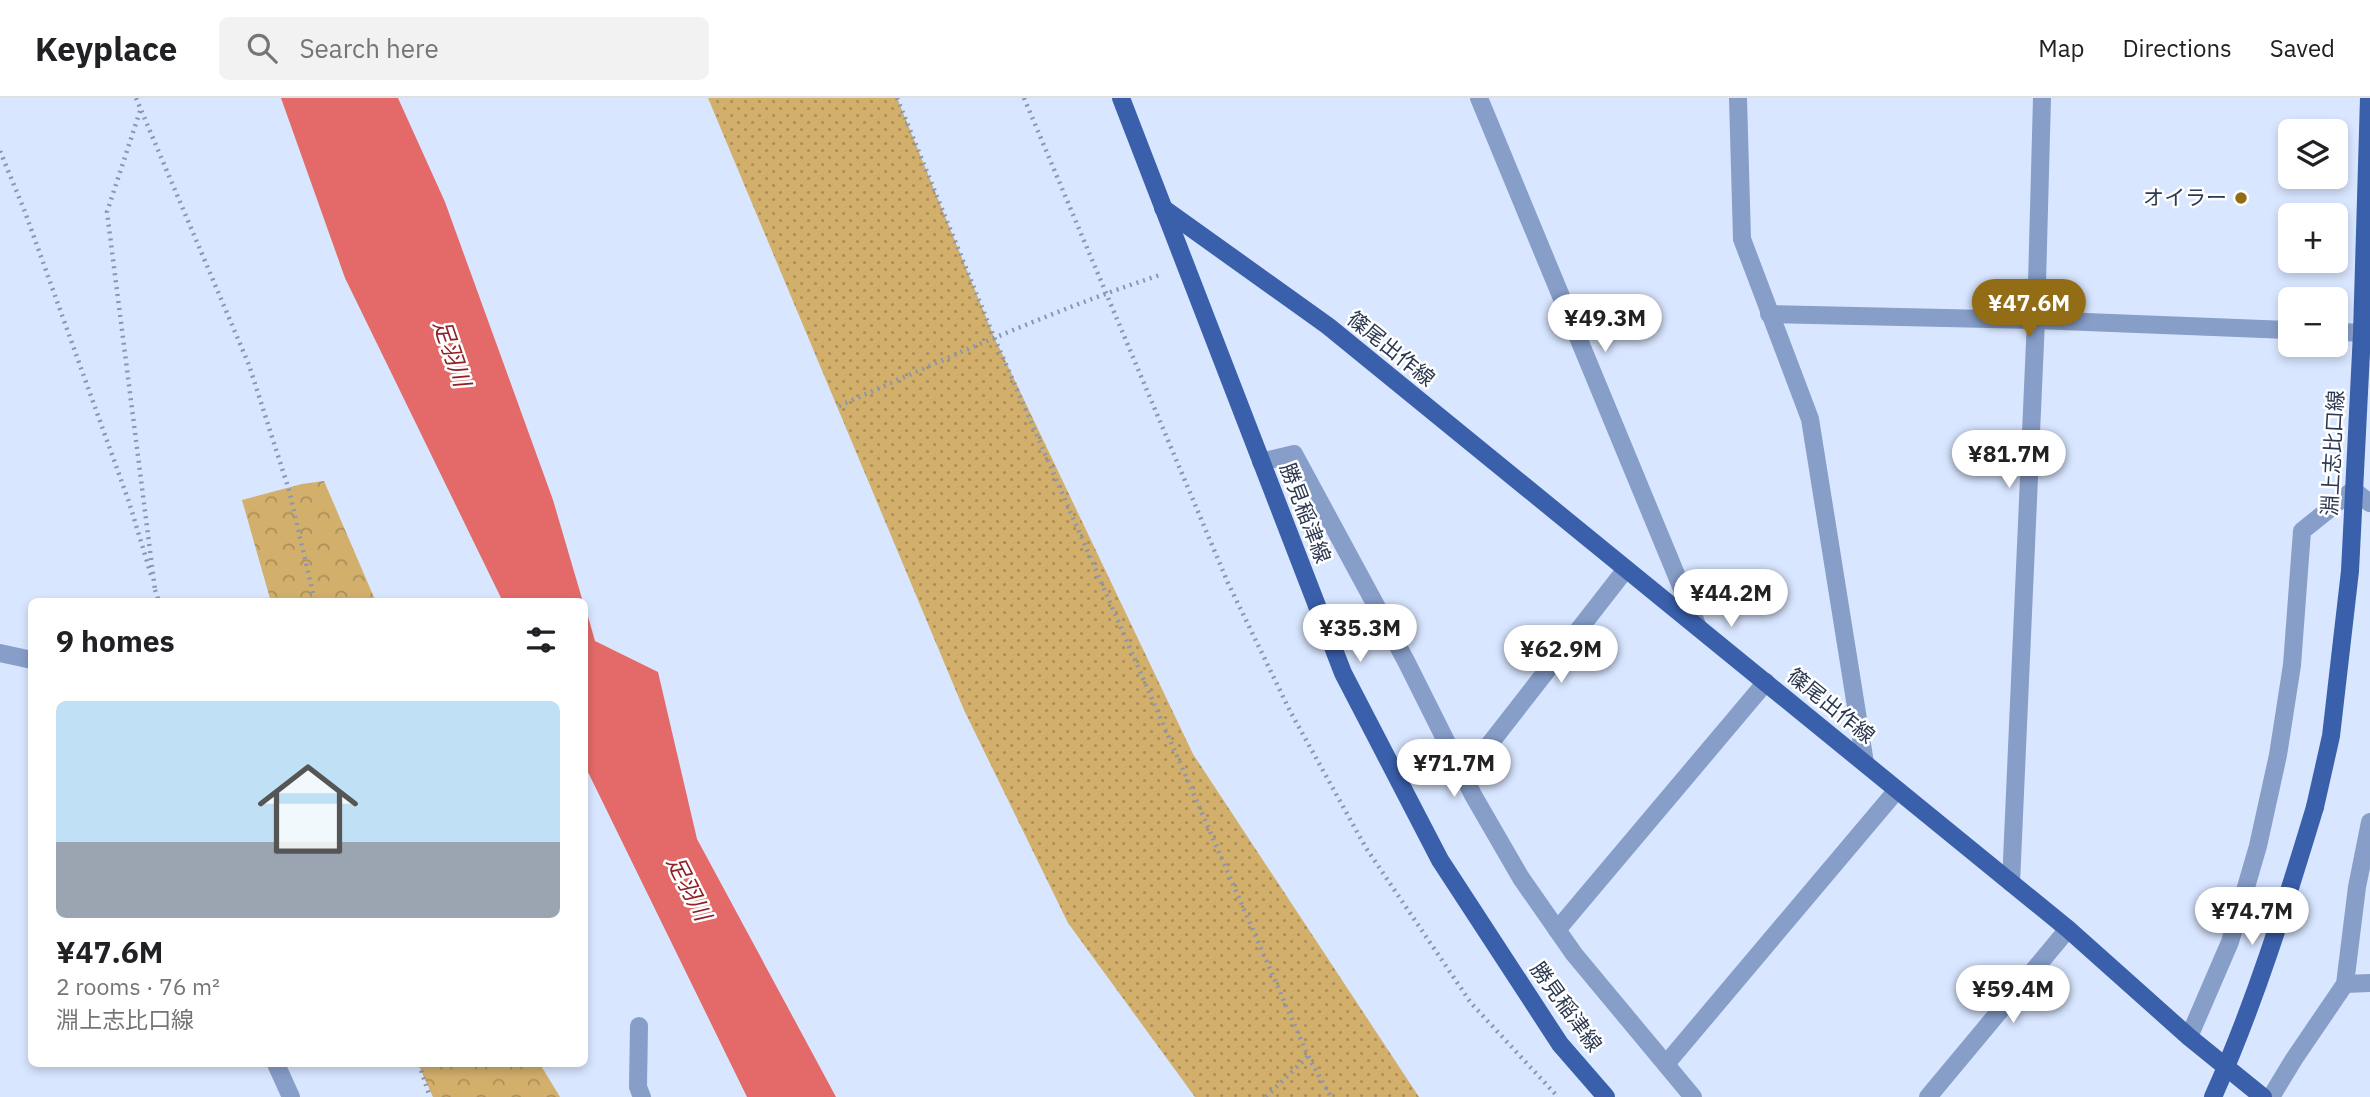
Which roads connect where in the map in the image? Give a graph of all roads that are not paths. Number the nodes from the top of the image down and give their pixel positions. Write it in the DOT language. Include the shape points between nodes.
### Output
graph roads {
  1 [pos="1121,98"];
  2 [pos="1479,98"];
  3 [pos="1738,98"];
  4 [pos="2042,98"];
  5 [pos="2370,98"];
  6 [pos="1163,208"];
  7 [pos="1769,314"];
  8 [pos="2036,320"];
  9 [pos="2278,329"];
  10 [pos="2348,332"];
  11 [pos="2366,333"];
  12 [pos="1261,462"];
  13 [pos="2353,489"];
  14 [pos="2370,503"];
  15 [pos="1626,569"];
  16 [pos="1697,625"];
  17 [pos="0,653"];
  18 [pos="28,659"];
  19 [pos="1766,682"];
  20 [pos="1865,763"];
  21 [pos="1464,777"];
  22 [pos="1897,790"];
  23 [pos="2370,822"];
  24 [pos="2011,883"];
  25 [pos="2068,929"];
  26 [pos="1557,930"];
  27 [pos="2345,984"];
  28 [pos="2370,984"];
  29 [pos="639,1026"];
  30 [pos="2189,1037"];
  31 [pos="1666,1064"];
  32 [pos="277,1067"];
  33 [pos="291,1097"];
  34 [pos="642,1097"];
  35 [pos="1606,1097"];
  36 [pos="1693,1097"];
  37 [pos="1928,1097"];
  38 [pos="2213,1097"];
  39 [pos="2263,1097"];
  40 [pos="2271,1097"];
  1 -- 6 [label="main road, 勝見稲津線"];
  2 -- 16 [label="street"];
  3 -- 7 [label="street" via="1742,239"];
  4 -- 8 [label="street"];
  5 -- 11 [label="main road, 淵上志比口線"];
  6 -- 12 [label="main road, 勝見稲津線"];
  6 -- 15 [label="main road, 篠尾出作線" via="1328,326"];
  7 -- 8 [label="street"];
  7 -- 20 [label="street" via="1810,419"];
  8 -- 9 [label="street"];
  8 -- 24 [label="street"];
  10 -- 11 [label="street"];
  11 -- 13 [label="main road, 淵上志比口線"];
  12 -- 21 [label="street" via="1294,454"];
  12 -- 35 [label="main road, 勝見稲津線" via="1343,673 1440,860 1560,1044"];
  13 -- 14 [label="street"];
  13 -- 30 [label="street" via="2302,531 2292,665 2261,833 2230,942"];
  13 -- 38 [label="main road, 淵上志比口線, bridge" via="2350,571 2331,736 2315,807 2262,978"];
  15 -- 16 [label="main road, 篠尾出作線"];
  15 -- 21 [label="street"];
  16 -- 19 [label="main road, 篠尾出作線"];
  17 -- 18 [label="street"];
  19 -- 20 [label="main road, 篠尾出作線"];
  19 -- 26 [label="street"];
  20 -- 22 [label="main road, 篠尾出作線"];
  21 -- 26 [label="street" via="1521,878"];
  22 -- 24 [label="main road, 篠尾出作線"];
  22 -- 31 [label="street"];
  23 -- 27 [label="street"];
  24 -- 25 [label="main road, 篠尾出作線"];
  25 -- 30 [label="main road, 篠尾出作線"];
  25 -- 37 [label="street"];
  26 -- 31 [label="street"];
  27 -- 28 [label="street"];
  27 -- 40 [label="street"];
  29 -- 34 [label="street" via="638,1087"];
  30 -- 39 [label="main road, 篠尾出作線"];
  31 -- 36 [label="street"];
  32 -- 33 [label="street"];
}
